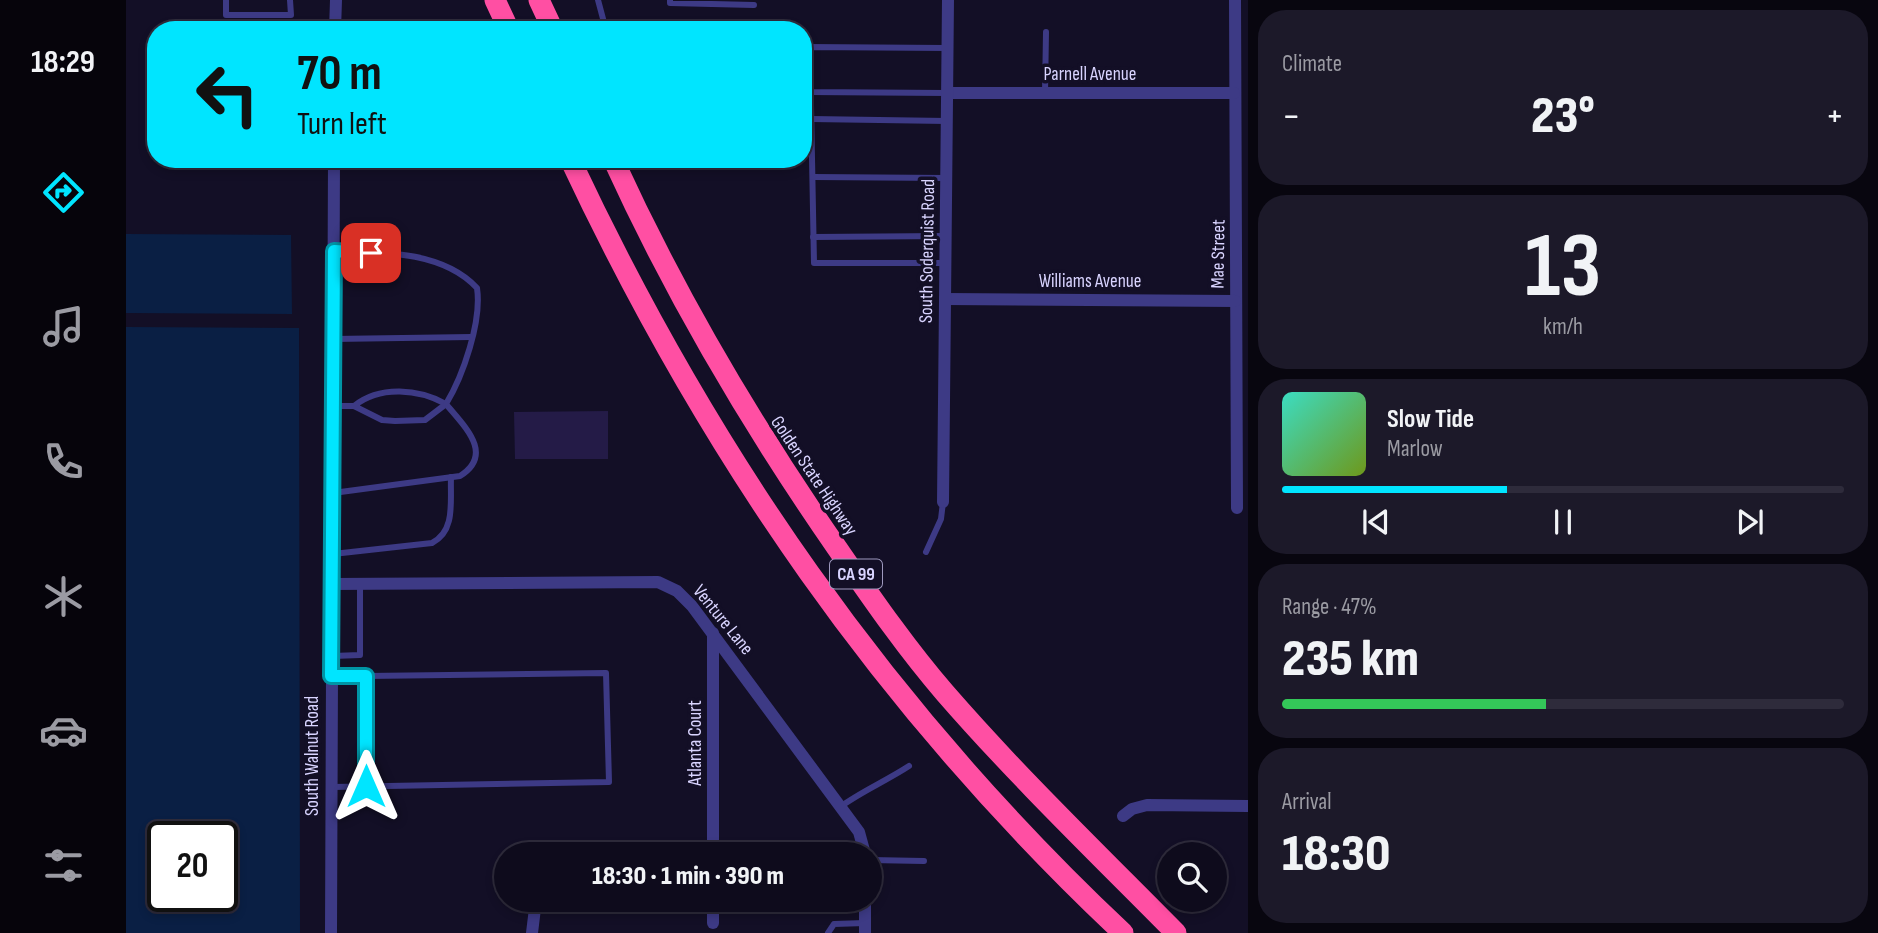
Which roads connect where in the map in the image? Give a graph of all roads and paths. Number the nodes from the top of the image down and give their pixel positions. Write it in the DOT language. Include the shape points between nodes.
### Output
graph roads {
  1 [pos="226,0"];
  2 [pos="290,0"];
  3 [pos="335,0"];
  4 [pos="495,0"];
  5 [pos="540,0"];
  6 [pos="598,0"];
  7 [pos="670,0"];
  8 [pos="948,0"];
  9 [pos="1235,0"];
  10 [pos="698,2"];
  11 [pos="738,3"];
  12 [pos="754,5"];
  13 [pos="335,21"];
  14 [pos="505,21"];
  15 [pos="549,21"];
  16 [pos="604,21"];
  17 [pos="1046,32"];
  18 [pos="812,47"];
  19 [pos="947,48"];
  20 [pos="812,92"];
  21 [pos="947,93"];
  22 [pos="1045,93"];
  23 [pos="1234,93"];
  24 [pos="812,119"];
  25 [pos="947,121"];
  26 [pos="812,148"];
  27 [pos="334,168"];
  28 [pos="574,168"];
  29 [pos="616,168"];
  30 [pos="813,177"];
  31 [pos="946,178"];
  32 [pos="946,236"];
  33 [pos="813,237"];
  34 [pos="334,251"];
  35 [pos="945,263"];
  36 [pos="945,299"];
  37 [pos="1235,301"];
  38 [pos="471,337"];
  39 [pos="333,339"];
  40 [pos="446,404"];
  41 [pos="332,406"];
  42 [pos="354,407"];
  43 [pos="451,477"];
  44 [pos="331,493"];
  45 [pos="943,502"];
  46 [pos="1237,508"];
  47 [pos="926,552"];
  48 [pos="331,555"];
  49 [pos="331,584"];
  50 [pos="360,584"];
  51 [pos="713,633"];
  52 [pos="331,656"];
  53 [pos="331,676"];
  54 [pos="366,676"];
  55 [pos="909,766"];
  56 [pos="366,786"];
  57 [pos="331,787"];
  58 [pos="1248,806"];
  59 [pos="840,807"];
  60 [pos="1123,816"];
  61 [pos="713,842"];
  62 [pos="862,842"];
  63 [pos="882,860"];
  64 [pos="924,861"];
  65 [pos="534,912"];
  66 [pos="713,912"];
  67 [pos="713,923"];
  68 [pos="865,928"];
  69 [pos="331,933"];
  70 [pos="531,933"];
  71 [pos="828,933"];
  72 [pos="1123,933"];
  73 [pos="1176,933"];
  1 -- 2 [label="lane" via="226,15 291,15"];
  3 -- 13 [label="street"];
  4 -- 14 [label="highway"];
  5 -- 15 [label="highway"];
  6 -- 16 [label="lane"];
  7 -- 10 [label="lane"];
  8 -- 19 [label="street, South Soderquist Road"];
  9 -- 23 [label="street, Mae Street"];
  10 -- 11 [label="lane"];
  11 -- 12 [label="lane"];
  17 -- 22 [label="lane"];
  18 -- 19 [label="lane"];
  19 -- 21 [label="street, South Soderquist Road"];
  20 -- 21 [label="lane"];
  21 -- 22 [label="street, Parnell Avenue"];
  21 -- 25 [label="street, South Soderquist Road"];
  22 -- 23 [label="street, Parnell Avenue"];
  23 -- 37 [label="street, Mae Street"];
  24 -- 25 [label="lane"];
  25 -- 31 [label="street, South Soderquist Road"];
  26 -- 30 [label="lane"];
  27 -- 34 [label="street, South Walnut Road"];
  28 -- 72 [label="highway, CA 99" via="681,376 817,587 975,782"];
  29 -- 73 [label="highway, Golden State Highway / CA 99" via="733,391 870,594 952,701 1055,813"];
  30 -- 31 [label="lane"];
  30 -- 33 [label="lane"];
  31 -- 32 [label="street, South Soderquist Road"];
  32 -- 33 [label="lane"];
  32 -- 35 [label="street, South Soderquist Road"];
  33 -- 35 [label="lane" via="814,263"];
  34 -- 38 [label="lane" via="393,254 452,268 477,288 479,301"];
  34 -- 39 [label="street, South Walnut Road"];
  35 -- 36 [label="street, South Soderquist Road"];
  36 -- 37 [label="street, Williams Avenue"];
  36 -- 45 [label="street, South Soderquist Road"];
  37 -- 46 [label="street, Mae Street"];
  38 -- 39 [label="lane"];
  38 -- 40 [label="lane"];
  39 -- 41 [label="street, South Walnut Road"];
  40 -- 42 [label="lane" via="419,393 394,392 367,396"];
  40 -- 42 [label="lane" via="425,420 395,421"];
  40 -- 43 [label="lane" via="474,439 477,450 470,470"];
  41 -- 42 [label="lane"];
  41 -- 44 [label="street, South Walnut Road"];
  43 -- 44 [label="lane"];
  43 -- 48 [label="lane" via="448,529 443,537 432,543"];
  44 -- 48 [label="street, South Walnut Road"];
  45 -- 47 [label="lane" via="941,519"];
  48 -- 49 [label="street, South Walnut Road"];
  49 -- 50 [label="street, Venture Lane"];
  49 -- 52 [label="street, South Walnut Road"];
  50 -- 51 [label="street, Venture Lane" via="658,582 677,591"];
  50 -- 52 [label="lane" via="360,655"];
  51 -- 59 [label="street, Venture Lane"];
  51 -- 61 [label="street, Atlanta Court"];
  52 -- 53 [label="street, South Walnut Road"];
  53 -- 54 [label="lane"];
  53 -- 57 [label="street, South Walnut Road"];
  54 -- 56 [label="lane"];
  54 -- 56 [label="lane" via="606,673 609,782"];
  55 -- 59 [label="lane"];
  56 -- 57 [label="lane"];
  57 -- 69 [label="street, South Walnut Road"];
  58 -- 60 [label="street" via="1147,805"];
  59 -- 62 [label="street, Venture Lane"];
  63 -- 64 [label="lane"];
  65 -- 70 [label="street"];
  66 -- 67 [label="street"];
  68 -- 71 [label="lane" via="834,924"];
}
